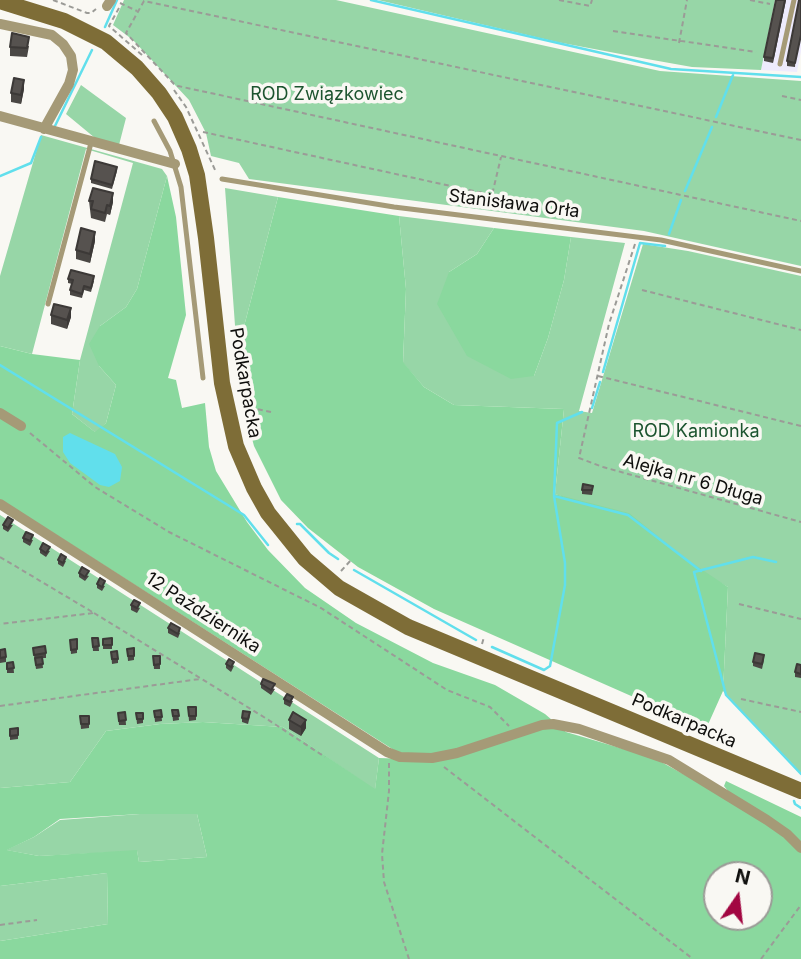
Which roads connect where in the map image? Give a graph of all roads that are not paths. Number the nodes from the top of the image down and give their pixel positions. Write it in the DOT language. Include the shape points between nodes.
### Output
graph roads {
  1 [pos="794,0"];
  2 [pos="0,1"];
  3 [pos="0,24"];
  4 [pos="780,64"];
  5 [pos="0,116"];
  6 [pos="154,121"];
  7 [pos="44,129"];
  8 [pos="91,143"];
  9 [pos="175,164"];
  10 [pos="222,179"];
  11 [pos="801,271"];
  12 [pos="48,304"];
  13 [pos="203,378"];
  14 [pos="0,413"];
  15 [pos="21,426"];
  16 [pos="0,504"];
  17 [pos="638,722"];
  18 [pos="628,746"];
  19 [pos="801,791"];
  20 [pos="801,848"];
  1 -- 4 [label="lane"];
  2 -- 17 [label="main road, Podkarpacka" via="64,21 106,42 143,74 175,117 192,156 201,196 219,359 240,458 268,513 294,548 331,582 408,627"];
  3 -- 7 [label="street" via="52,35 71,56 69,84"];
  5 -- 7 [label="street"];
  6 -- 9 [label="lane"];
  7 -- 8 [label="street"];
  8 -- 9 [label="street"];
  8 -- 12 [label="lane"];
  9 -- 13 [label="lane" via="186,213"];
  10 -- 11 [label="lane, Stanisława Orła" via="394,207 637,236"];
  14 -- 15 [label="street"];
  16 -- 18 [label="street, 12 Października" via="387,752 432,758 554,724"];
  17 -- 18 [label="street"];
  17 -- 19 [label="main road, Podkarpacka"];
  18 -- 20 [label="street" via="669,760 788,834"];
}
